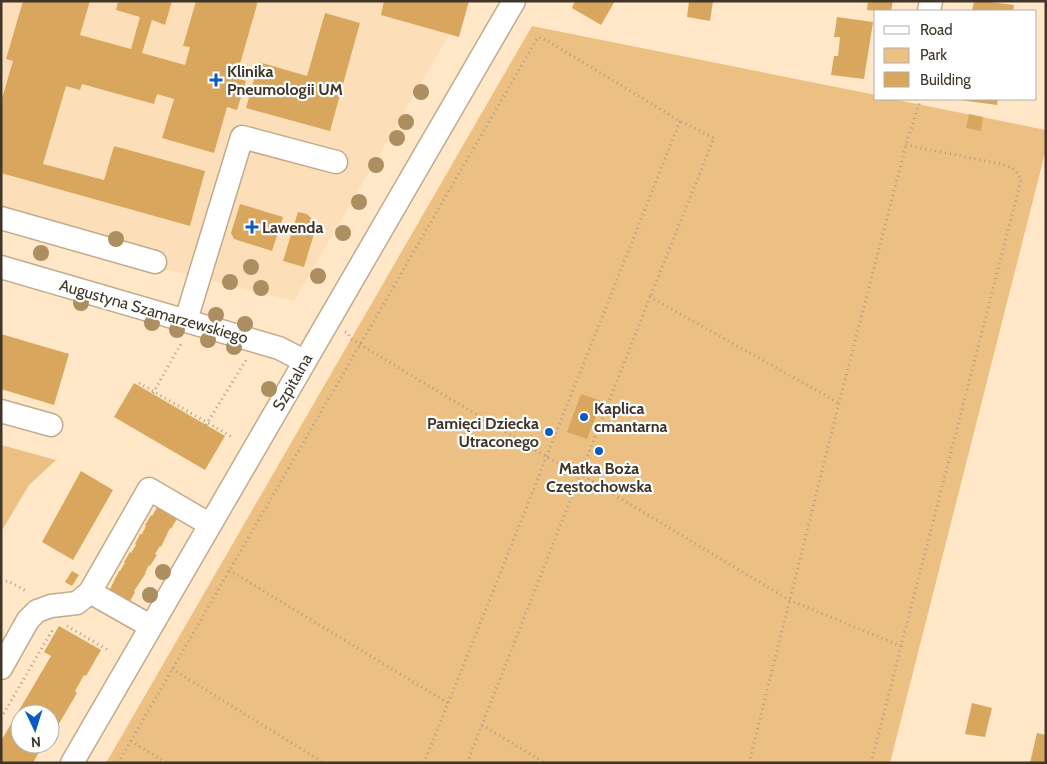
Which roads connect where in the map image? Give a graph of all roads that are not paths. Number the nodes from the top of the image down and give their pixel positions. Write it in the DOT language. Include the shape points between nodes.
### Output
graph roads {
  1 [pos="514,1"];
  2 [pos="336,162"];
  3 [pos="1,218"];
  4 [pos="155,262"];
  5 [pos="1,267"];
  6 [pos="184,331"];
  7 [pos="304,361"];
  8 [pos="1,410"];
  9 [pos="51,425"];
  10 [pos="209,524"];
  11 [pos="90,592"];
  12 [pos="150,626"];
  13 [pos="1,668"];
  14 [pos="72,763"];
  1 -- 7 [label="street, Szpitalna"];
  2 -- 6 [label="street" via="242,137"];
  3 -- 4 [label="street"];
  5 -- 6 [label="street, Augustyna Szamarzewskiego"];
  6 -- 7 [label="street, Augustyna Szamarzewskiego" via="280,348"];
  7 -- 10 [label="street, Szpitalna"];
  8 -- 9 [label="street"];
  10 -- 11 [label="street" via="149,489"];
  10 -- 12 [label="street, Szpitalna"];
  11 -- 12 [label="street"];
  11 -- 13 [label="street" via="77,604 51,606 37,611 28,620"];
  12 -- 14 [label="street, Szpitalna"];
}
